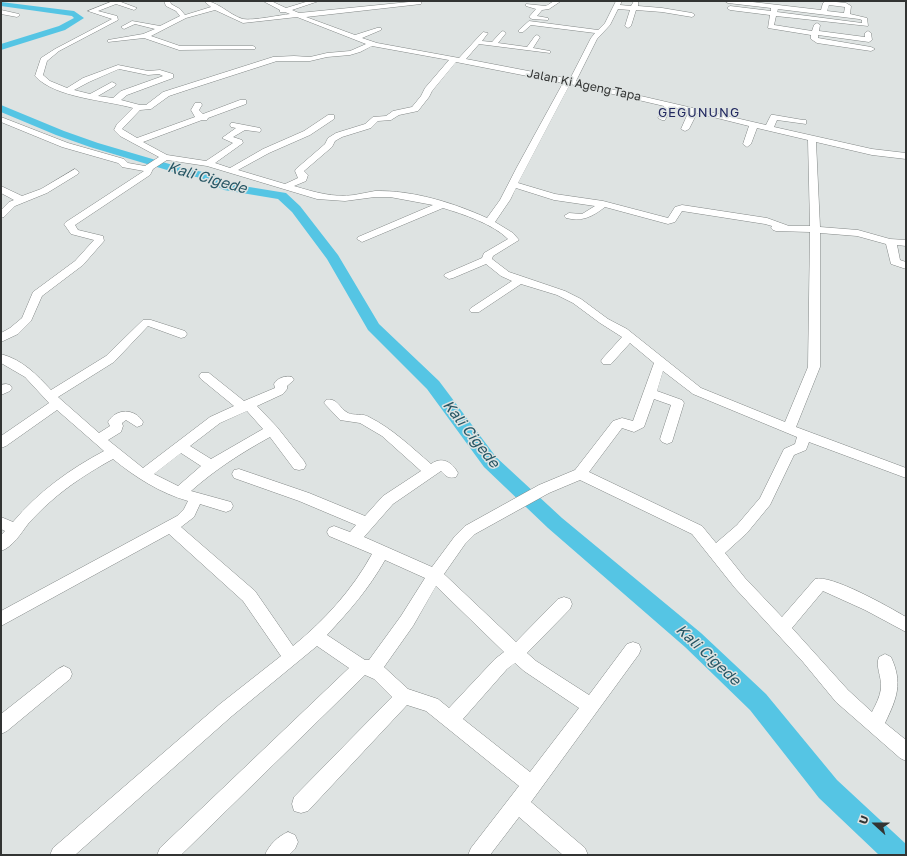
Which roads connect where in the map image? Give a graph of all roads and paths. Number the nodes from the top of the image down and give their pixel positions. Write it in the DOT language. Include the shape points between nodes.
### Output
graph roads {
  1 [pos="167,1"];
  2 [pos="207,1"];
  3 [pos="266,1"];
  4 [pos="316,1"];
  5 [pos="534,1"];
  6 [pos="558,1"];
  7 [pos="117,2"];
  8 [pos="419,3"];
  9 [pos="730,3"];
  10 [pos="618,4"];
  11 [pos="634,5"];
  12 [pos="134,8"];
  13 [pos="216,8"];
  14 [pos="540,8"];
  15 [pos="286,10"];
  16 [pos="2,13"];
  17 [pos="773,13"];
  18 [pos="692,15"];
  19 [pos="846,15"];
  20 [pos="233,16"];
  21 [pos="298,16"];
  22 [pos="184,17"];
  23 [pos="163,18"];
  24 [pos="8,19"];
  25 [pos="819,20"];
  26 [pos="176,21"];
  27 [pos="549,25"];
  28 [pos="866,25"];
  29 [pos="628,26"];
  30 [pos="124,27"];
  31 [pos="161,28"];
  32 [pos="566,28"];
  33 [pos="131,31"];
  34 [pos="600,32"];
  35 [pos="379,33"];
  36 [pos="485,33"];
  37 [pos="503,33"];
  38 [pos="146,35"];
  39 [pos="565,35"];
  40 [pos="868,36"];
  41 [pos="354,38"];
  42 [pos="115,39"];
  43 [pos="518,39"];
  44 [pos="194,41"];
  45 [pos="476,42"];
  46 [pos="550,43"];
  47 [pos="371,44"];
  48 [pos="205,45"];
  49 [pos="494,45"];
  50 [pos="253,48"];
  51 [pos="529,49"];
  52 [pos="509,57"];
  53 [pos="533,58"];
  54 [pos="457,59"];
  55 [pos="499,67"];
  56 [pos="570,81"];
  57 [pos="112,84"];
  58 [pos="68,90"];
  59 [pos="633,95"];
  60 [pos="92,96"];
  61 [pos="115,101"];
  62 [pos="243,102"];
  63 [pos="627,104"];
  64 [pos="669,104"];
  65 [pos="198,105"];
  66 [pos="138,108"];
  67 [pos="694,110"];
  68 [pos="331,117"];
  69 [pos="204,118"];
  70 [pos="662,118"];
  71 [pos="1,119"];
  72 [pos="803,122"];
  73 [pos="232,124"];
  74 [pos="754,124"];
  75 [pos="242,128"];
  76 [pos="769,128"];
  77 [pos="685,129"];
  78 [pos="257,130"];
  79 [pos="812,139"];
  80 [pos="138,141"];
  81 [pos="747,144"];
  82 [pos="906,156"];
  83 [pos="164,158"];
  84 [pos="208,164"];
  85 [pos="149,167"];
  86 [pos="230,171"];
  87 [pos="75,172"];
  88 [pos="513,184"];
  89 [pos="288,186"];
  90 [pos="1,189"];
  91 [pos="22,200"];
  92 [pos="603,204"];
  93 [pos="441,205"];
  94 [pos="1,215"];
  95 [pos="569,216"];
  96 [pos="490,223"];
  97 [pos="753,225"];
  98 [pos="785,227"];
  99 [pos="815,229"];
  100 [pos="362,239"];
  101 [pos="890,242"];
  102 [pos="906,243"];
  103 [pos="487,260"];
  104 [pos="906,266"];
  105 [pos="449,276"];
  106 [pos="520,280"];
  107 [pos="475,310"];
  108 [pos="181,334"];
  109 [pos="629,336"];
  110 [pos="1,338"];
  111 [pos="1,358"];
  112 [pos="607,361"];
  113 [pos="660,363"];
  114 [pos="205,376"];
  115 [pos="288,380"];
  116 [pos="685,383"];
  117 [pos="651,393"];
  118 [pos="54,400"];
  119 [pos="676,402"];
  120 [pos="330,404"];
  121 [pos="246,406"];
  122 [pos="137,422"];
  123 [pos="789,429"];
  124 [pos="272,430"];
  125 [pos="804,434"];
  126 [pos="98,439"];
  127 [pos="667,439"];
  128 [pos="1,443"];
  129 [pos="179,446"];
  130 [pos="114,452"];
  131 [pos="299,465"];
  132 [pos="211,466"];
  133 [pos="430,471"];
  134 [pos="451,473"];
  135 [pos="906,473"];
  136 [pos="239,474"];
  137 [pos="580,474"];
  138 [pos="143,475"];
  139 [pos="179,493"];
  140 [pos="196,499"];
  141 [pos="226,506"];
  142 [pos="1,523"];
  143 [pos="367,524"];
  144 [pos="171,527"];
  145 [pos="16,530"];
  146 [pos="334,532"];
  147 [pos="353,539"];
  148 [pos="1,545"];
  149 [pos="381,552"];
  150 [pos="716,552"];
  151 [pos="435,575"];
  152 [pos="564,604"];
  153 [pos="1,619"];
  154 [pos="906,625"];
  155 [pos="782,628"];
  156 [pos="316,636"];
  157 [pos="632,649"];
  158 [pos="516,653"];
  159 [pos="291,656"];
  160 [pos="884,662"];
  161 [pos="368,668"];
  162 [pos="64,674"];
  163 [pos="404,696"];
  164 [pos="591,706"];
  165 [pos="451,719"];
  166 [pos="1,725"];
  167 [pos="875,725"];
  168 [pos="906,752"];
  169 [pos="532,785"];
  170 [pos="518,803"];
  171 [pos="300,804"];
  172 [pos="60,855"];
  173 [pos="167,855"];
  174 [pos="478,855"];
  175 [pos="578,855"];
  1 -- 22 [label="street" via="168,5"];
  2 -- 13 [label="street"];
  3 -- 15 [label="street, Jalan Ki Ageng Tapa"];
  4 -- 15 [label="street"];
  5 -- 14 [label="street" via="528,6"];
  6 -- 14 [label="street" via="547,8"];
  7 -- 12 [label="street"];
  7 -- 58 [label="street" via="91,11 115,17 115,20 57,50 44,60 39,76"];
  8 -- 21 [label="street"];
  9 -- 17 [label="street"];
  9 -- 17 [label="street" via="729,12 734,15"];
  10 -- 11 [label="street"];
  10 -- 34 [label="street" via="608,24"];
  11 -- 18 [label="street"];
  11 -- 29 [label="street"];
  13 -- 20 [label="street"];
  13 -- 22 [label="street"];
  14 -- 32 [label="street" via="532,17 560,21"];
  15 -- 20 [label="street"];
  15 -- 21 [label="street, Jalan Ki Ageng Tapa"];
  16 -- 24 [label="street" via="18,14"];
  17 -- 25 [label="street"];
  17 -- 25 [label="street" via="770,27"];
  19 -- 25 [label="street"];
  19 -- 25 [label="street" via="848,6 826,3"];
  19 -- 28 [label="street" via="864,18"];
  20 -- 21 [label="street" via="243,22"];
  21 -- 41 [label="street, Jalan Ki Ageng Tapa"];
  22 -- 26 [label="street"];
  23 -- 26 [label="street"];
  25 -- 28 [label="street"];
  25 -- 40 [label="street"];
  25 -- 40 [label="street" via="814,39 817,41 871,50"];
  26 -- 31 [label="street"];
  27 -- 32 [label="street"];
  27 -- 43 [label="street" via="528,23"];
  27 -- 51 [label="street"];
  28 -- 40 [label="street"];
  30 -- 31 [label="street" via="134,22"];
  31 -- 38 [label="street"];
  32 -- 34 [label="street"];
  32 -- 39 [label="street"];
  33 -- 38 [label="street"];
  34 -- 56 [label="street"];
  35 -- 41 [label="street"];
  36 -- 45 [label="street"];
  37 -- 49 [label="street"];
  38 -- 42 [label="street"];
  38 -- 48 [label="street" via="179,48"];
  41 -- 47 [label="street, Jalan Ki Ageng Tapa"];
  43 -- 49 [label="street"];
  43 -- 51 [label="street"];
  43 -- 52 [label="street"];
  44 -- 48 [label="street"];
  45 -- 49 [label="street"];
  45 -- 54 [label="street" via="474,50"];
  46 -- 51 [label="street" via="546,51"];
  47 -- 54 [label="street, Jalan Ki Ageng Tapa"];
  47 -- 66 [label="street" via="350,53 327,54 310,59 276,59 178,89 148,107"];
  48 -- 50 [label="street"];
  52 -- 53 [label="street"];
  52 -- 55 [label="street"];
  54 -- 55 [label="street, Jalan Ki Ageng Tapa"];
  54 -- 89 [label="street" via="428,90 416,109 376,119 367,126 339,135 299,171 303,179"];
  55 -- 56 [label="street, Jalan Ki Ageng Tapa"];
  56 -- 59 [label="street, Jalan Ki Ageng Tapa"];
  56 -- 88 [label="street"];
  57 -- 60 [label="street"];
  58 -- 60 [label="street"];
  58 -- 61 [label="street" via="120,67 148,73 160,72 170,76 124,93"];
  59 -- 63 [label="street"];
  59 -- 64 [label="street, Jalan Ki Ageng Tapa"];
  60 -- 61 [label="street"];
  61 -- 66 [label="street"];
  62 -- 69 [label="street"];
  64 -- 67 [label="street, Jalan Ki Ageng Tapa"];
  64 -- 70 [label="street"];
  65 -- 69 [label="street" via="195,110"];
  66 -- 80 [label="street" via="118,130"];
  67 -- 74 [label="street, Jalan Ki Ageng Tapa"];
  67 -- 77 [label="street"];
  68 -- 86 [label="street" via="307,133 266,151"];
  69 -- 80 [label="street" via="168,128"];
  71 -- 85 [label="street" via="65,146 121,161 125,165"];
  72 -- 76 [label="street" via="774,117"];
  73 -- 75 [label="street"];
  74 -- 76 [label="street, Jalan Ki Ageng Tapa"];
  74 -- 81 [label="street"];
  75 -- 78 [label="street"];
  75 -- 84 [label="street" via="226,138 239,143"];
  76 -- 79 [label="street, Jalan Ki Ageng Tapa"];
  79 -- 82 [label="street, Jalan Ki Ageng Tapa"];
  79 -- 99 [label="street"];
  80 -- 83 [label="street"];
  83 -- 84 [label="street"];
  83 -- 85 [label="street"];
  84 -- 86 [label="street"];
  85 -- 110 [label="street" via="148,173 69,224 75,232 97,237 99,241 78,264 37,294 27,319 14,331"];
  86 -- 89 [label="street"];
  87 -- 91 [label="street" via="44,192"];
  88 -- 92 [label="street" via="554,197"];
  88 -- 96 [label="street"];
  89 -- 93 [label="street" via="328,198 352,198 373,194 412,198"];
  90 -- 91 [label="street"];
  91 -- 94 [label="street" via="12,204"];
  92 -- 95 [label="street" via="586,217"];
  92 -- 98 [label="street" via="668,221 682,208"];
  93 -- 96 [label="street"];
  93 -- 100 [label="street"];
  96 -- 103 [label="street" via="511,235 514,240 491,253"];
  97 -- 98 [label="street"];
  98 -- 99 [label="street"];
  99 -- 101 [label="street" via="858,233"];
  99 -- 123 [label="street" via="814,367"];
  101 -- 102 [label="street"];
  101 -- 104 [label="street" via="895,262"];
  103 -- 105 [label="street"];
  103 -- 106 [label="street" via="505,274"];
  106 -- 107 [label="street"];
  106 -- 109 [label="street" via="569,296"];
  108 -- 118 [label="street" via="144,323 110,359"];
  109 -- 112 [label="street"];
  109 -- 113 [label="street"];
  111 -- 118 [label="street" via="29,374"];
  113 -- 116 [label="street"];
  113 -- 117 [label="street"];
  114 -- 121 [label="street"];
  115 -- 121 [label="street" via="280,384 279,391"];
  116 -- 119 [label="street"];
  116 -- 123 [label="street"];
  117 -- 119 [label="street"];
  117 -- 137 [label="street" via="639,424 634,427 618,424"];
  118 -- 126 [label="street"];
  118 -- 128 [label="street"];
  119 -- 127 [label="street" via="678,404"];
  120 -- 133 [label="street" via="345,416 363,419 387,433"];
  121 -- 124 [label="street"];
  121 -- 129 [label="street" via="215,420"];
  122 -- 126 [label="street" via="125,415 114,422 116,429"];
  123 -- 125 [label="street"];
  124 -- 131 [label="street"];
  124 -- 132 [label="street"];
  125 -- 135 [label="street"];
  125 -- 150 [label="street" via="802,447 789,452 763,504 742,529"];
  126 -- 130 [label="street"];
  129 -- 132 [label="street"];
  129 -- 138 [label="street"];
  130 -- 138 [label="street"];
  130 -- 145 [label="street" via="88,465 48,494"];
  132 -- 139 [label="street"];
  133 -- 134 [label="street" via="442,464"];
  133 -- 143 [label="street" via="388,500"];
  136 -- 143 [label="street" via="285,489"];
  137 -- 150 [label="street" via="692,527"];
  137 -- 151 [label="street" via="544,489 470,530 451,550"];
  138 -- 139 [label="street"];
  139 -- 140 [label="street"];
  140 -- 141 [label="street"];
  140 -- 144 [label="street" via="186,517"];
  142 -- 145 [label="street"];
  143 -- 147 [label="street"];
  144 -- 153 [label="street" via="126,549"];
  144 -- 159 [label="street" via="249,596"];
  145 -- 148 [label="street"];
  146 -- 147 [label="street"];
  147 -- 149 [label="street"];
  149 -- 151 [label="street"];
  149 -- 156 [label="street" via="354,595"];
  150 -- 155 [label="street" via="740,583"];
  151 -- 158 [label="street"];
  151 -- 161 [label="street" via="407,621"];
  152 -- 158 [label="street"];
  154 -- 155 [label="street" via="871,605 820,584"];
  155 -- 167 [label="street" via="842,696"];
  156 -- 159 [label="street"];
  156 -- 161 [label="street"];
  157 -- 164 [label="street"];
  158 -- 164 [label="street" via="536,671"];
  158 -- 165 [label="street" via="501,664"];
  159 -- 172 [label="street"];
  160 -- 167 [label="street" via="890,677 890,691"];
  161 -- 163 [label="street" via="380,673"];
  161 -- 173 [label="street"];
  162 -- 166 [label="street"];
  163 -- 165 [label="street" via="424,701"];
  163 -- 171 [label="street"];
  164 -- 169 [label="street"];
  165 -- 169 [label="street"];
  167 -- 168 [label="street"];
  169 -- 170 [label="street"];
  170 -- 174 [label="street"];
  170 -- 175 [label="street"];
}
